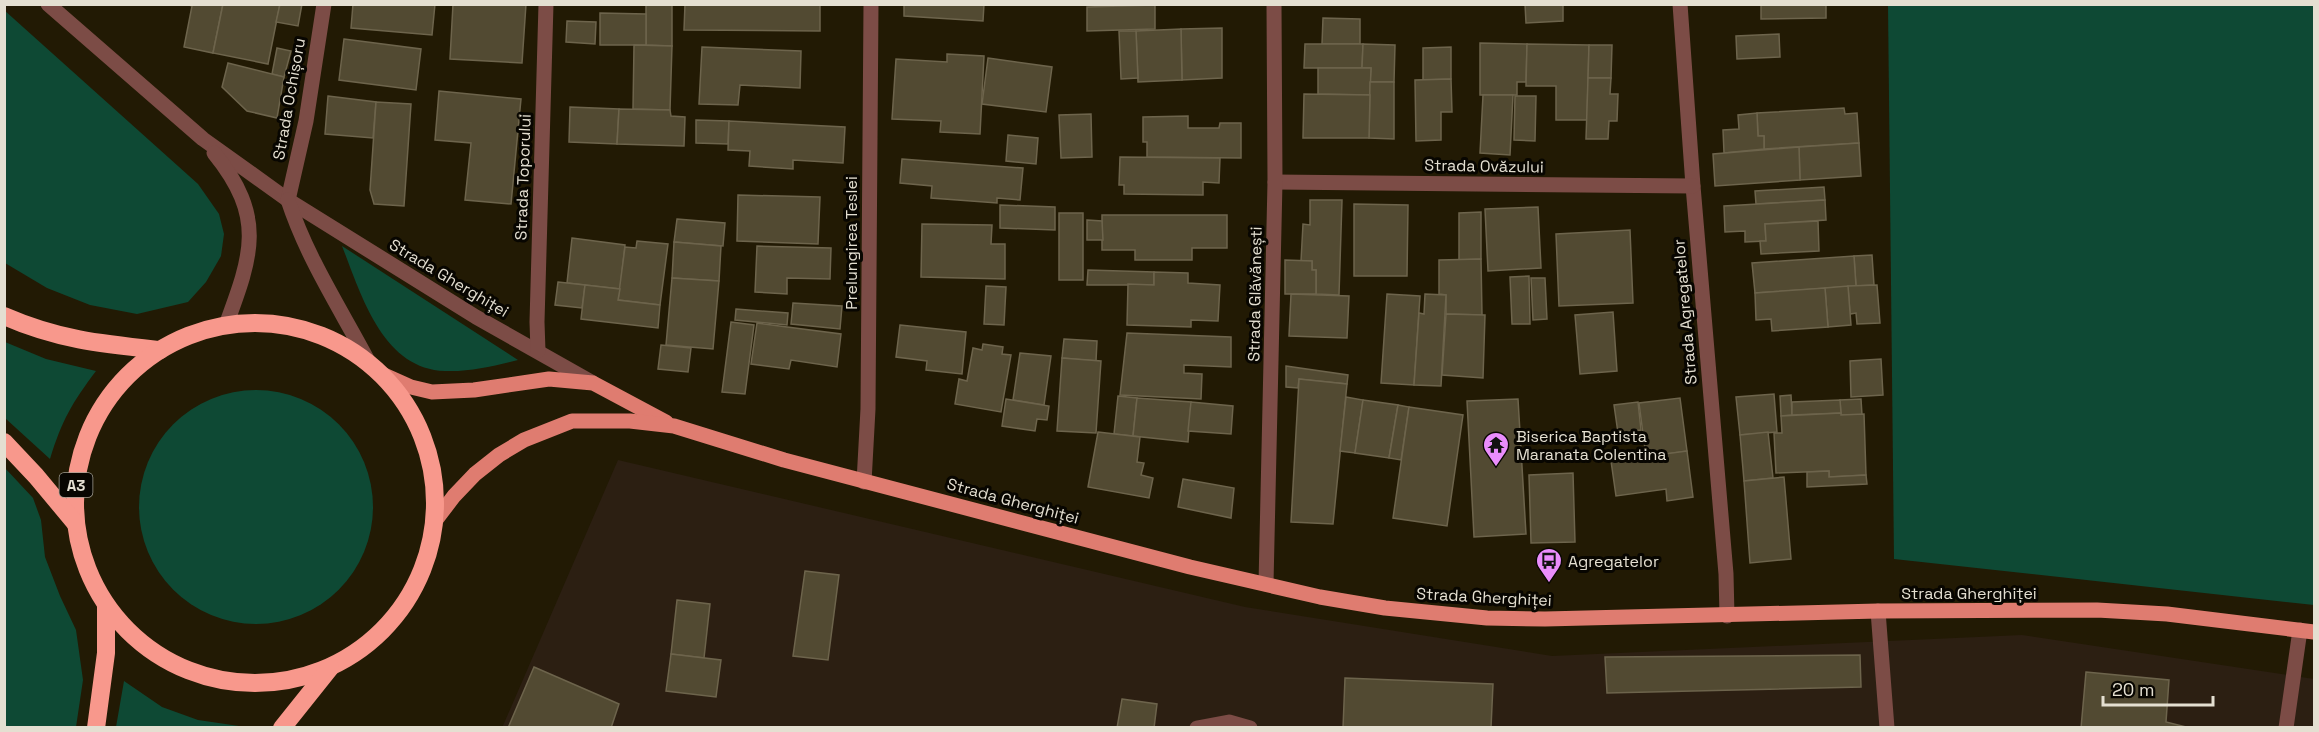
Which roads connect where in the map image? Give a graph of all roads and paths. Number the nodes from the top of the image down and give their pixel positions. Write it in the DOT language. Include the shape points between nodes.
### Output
graph roads {
  1 [pos="48,4"];
  2 [pos="324,4"];
  3 [pos="546,4"];
  4 [pos="871,4"];
  5 [pos="1274,4"];
  6 [pos="1680,4"];
  7 [pos="203,139"];
  8 [pos="1275,182"];
  9 [pos="1692,186"];
  10 [pos="288,200"];
  11 [pos="4,316"];
  12 [pos="226,325"];
  13 [pos="160,350"];
  14 [pos="538,351"];
  15 [pos="368,361"];
  16 [pos="382,374"];
  17 [pos="593,383"];
  18 [pos="674,426"];
  19 [pos="4,442"];
  20 [pos="864,482"];
  21 [pos="435,521"];
  22 [pos="76,524"];
  23 [pos="1266,584"];
  24 [pos="106,605"];
  25 [pos="1878,611"];
  26 [pos="1726,616"];
  27 [pos="2307,631"];
  28 [pos="330,668"];
  29 [pos="96,728"];
  30 [pos="282,728"];
  31 [pos="1197,728"];
  32 [pos="1250,728"];
  33 [pos="1887,728"];
  34 [pos="2286,728"];
  1 -- 7 [label="street, Strada Gherghiței"];
  2 -- 10 [label="street, Strada Ochișoru" via="306,121"];
  3 -- 14 [label="street, Strada Toporului"];
  4 -- 20 [label="street, Prelungirea Teslei"];
  5 -- 8 [label="street, Strada Glăvănești"];
  6 -- 9 [label="street, Strada Agregatelor"];
  7 -- 10 [label="street, Strada Gherghiței"];
  7 -- 12 [label="street, Strada Gherghiței" via="234,181 249,218 250,250"];
  8 -- 9 [label="street, Strada Ovăzului"];
  8 -- 23 [label="street, Strada Glăvănești"];
  9 -- 26 [label="street, Strada Agregatelor" via="1726,574"];
  10 -- 14 [label="street, Strada Gherghiței"];
  10 -- 15 [label="street" via="309,254"];
  11 -- 13 [label="highway" via="58,336"];
  12 -- 13 [label="highway, A3" via="192,334"];
  12 -- 15 [label="highway, A3" via="276,323 299,327"];
  13 -- 22 [label="highway, A3" via="128,375 94,425 76,483"];
  14 -- 17 [label="street, Strada Gherghiței"];
  15 -- 16 [label="highway, A3"];
  16 -- 17 [label="main road, Strada Gherghiței" via="432,392 549,379"];
  16 -- 21 [label="highway, A3" via="408,405 426,442 435,481"];
  17 -- 18 [label="main road, Strada Gherghiței"];
  18 -- 20 [label="main road, Strada Gherghiței"];
  18 -- 21 [label="main road, Strada Gherghiței" via="603,419 552,427 499,455 475,474"];
  19 -- 22 [label="highway, A3"];
  20 -- 23 [label="main road, Strada Gherghiței"];
  21 -- 28 [label="highway, A3" via="427,558 396,616 362,649"];
  22 -- 24 [label="highway, A3" via="81,552"];
  23 -- 26 [label="main road, Strada Gherghiței" via="1385,608 1487,618"];
  24 -- 28 [label="highway, A3" via="133,637 169,662 209,678 251,684 294,680"];
  24 -- 29 [label="highway, A3" via="106,653"];
  25 -- 26 [label="main road, Strada Gherghiței"];
  25 -- 27 [label="main road, Strada Gherghiței" via="2128,611"];
  25 -- 33 [label="street"];
  27 -- 34 [label="street"];
  28 -- 30 [label="highway, A3"];
  31 -- 32 [label="street" via="1229,722"];
}
